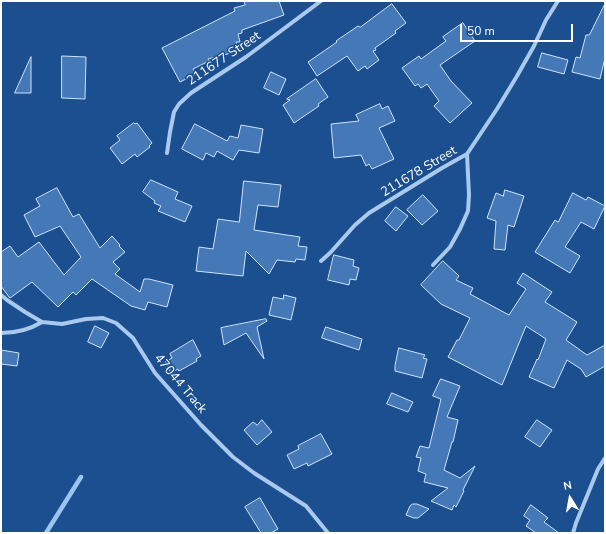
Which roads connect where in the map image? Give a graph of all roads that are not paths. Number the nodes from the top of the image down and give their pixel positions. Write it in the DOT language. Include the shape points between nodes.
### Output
graph roads {
  1 [pos="321,1"];
  2 [pos="558,1"];
  3 [pos="168,153"];
  4 [pos="467,154"];
  5 [pos="321,261"];
  6 [pos="433,265"];
  7 [pos="1,295"];
  8 [pos="42,322"];
  9 [pos="1,333"];
  10 [pos="605,458"];
  11 [pos="328,533"];
  12 [pos="573,533"];
  1 -- 3 [label="street, 211677 Street" via="246,57 191,92 174,112"];
  2 -- 4 [label="street, 211678 Street" via="517,76"];
  4 -- 5 [label="street, 211678 Street" via="369,213"];
  4 -- 6 [label="street" via="468,211 450,247"];
  7 -- 8 [label="street, 47044 Track"];
  8 -- 9 [label="street" via="18,332"];
  8 -- 11 [label="street, 47044 Track" via="62,324 103,318 116,323 133,338 155,373 233,457 306,506"];
  10 -- 12 [label="street" via="598,469"];
}
